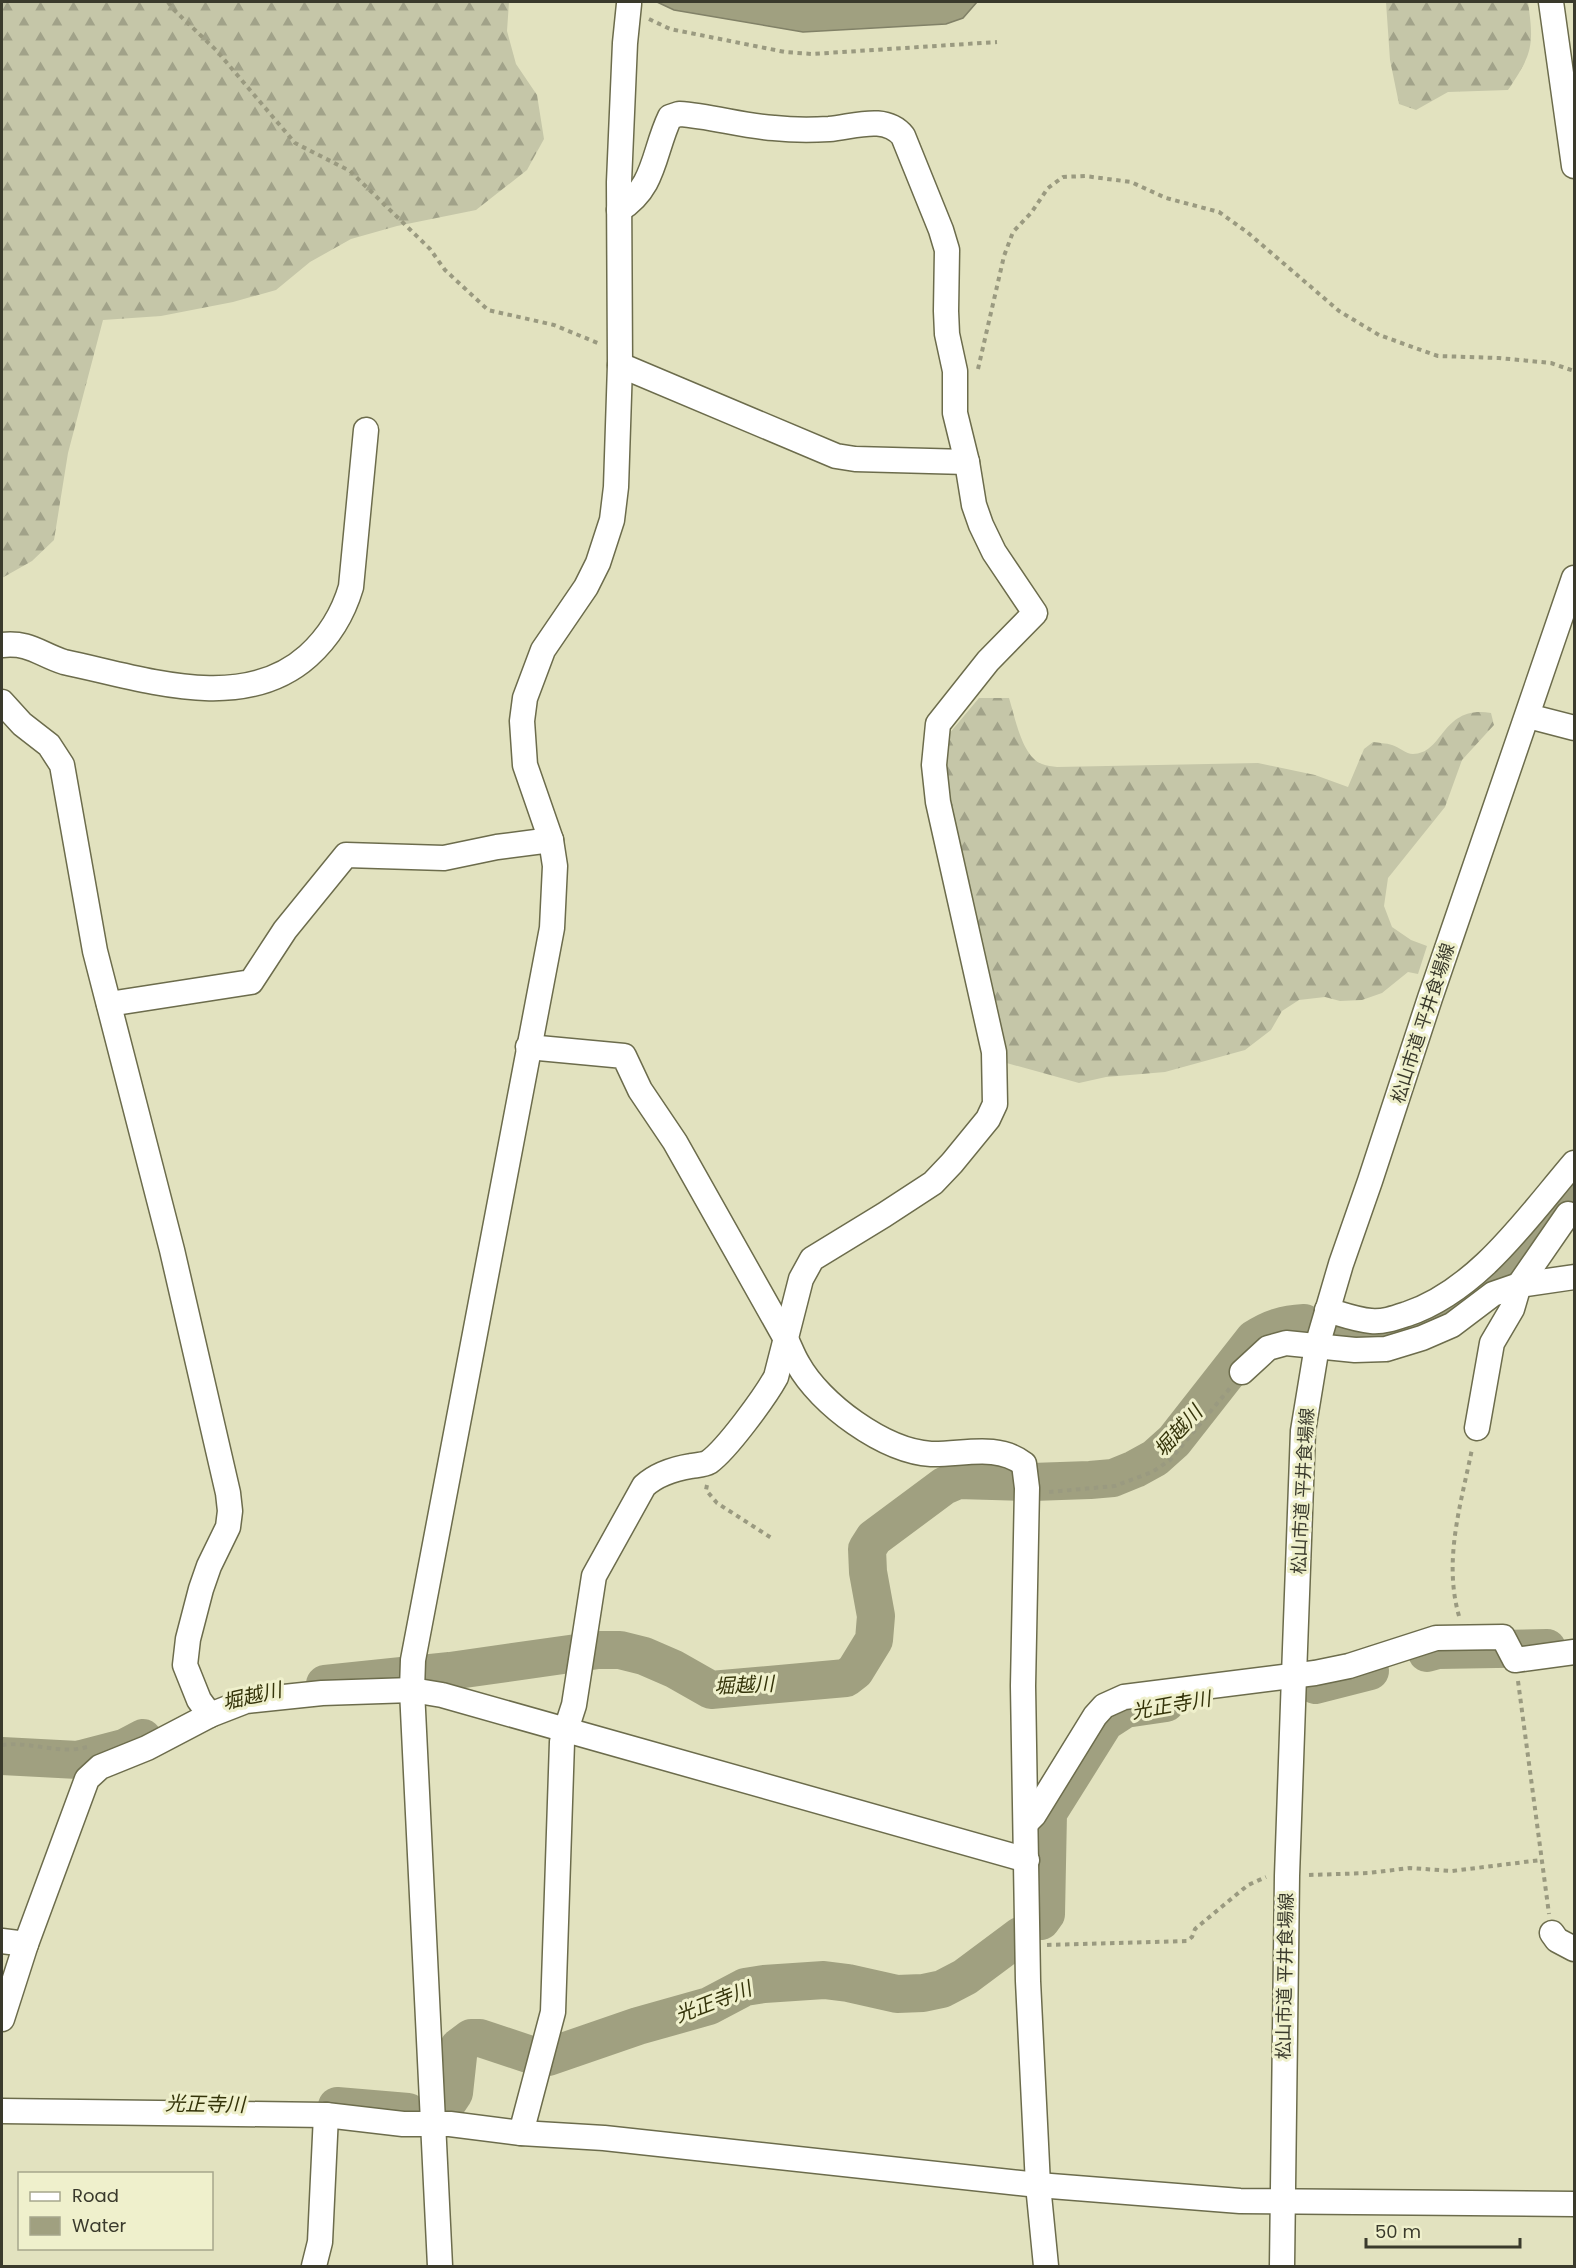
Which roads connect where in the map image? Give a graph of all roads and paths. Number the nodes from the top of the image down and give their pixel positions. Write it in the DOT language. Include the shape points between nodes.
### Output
graph roads {
  1 [pos="168,2"];
  2 [pos="1551,2"];
  3 [pos="629,4"];
  4 [pos="997,42"];
  5 [pos="1575,166"];
  6 [pos="619,210"];
  7 [pos="620,358"];
  8 [pos="1575,371"];
  9 [pos="977,378"];
  10 [pos="366,430"];
  11 [pos="967,462"];
  12 [pos="1575,578"];
  13 [pos="2,645"];
  14 [pos="2,702"];
  15 [pos="1528,716"];
  16 [pos="1575,728"];
  17 [pos="551,840"];
  18 [pos="109,1004"];
  19 [pos="528,1047"];
  20 [pos="1575,1163"];
  21 [pos="1568,1214"];
  22 [pos="1520,1250"];
  23 [pos="1575,1277"];
  24 [pos="1519,1285"];
  25 [pos="1327,1310"];
  26 [pos="786,1339"];
  27 [pos="1317,1346"];
  28 [pos="1242,1372"];
  29 [pos="1476,1428"];
  30 [pos="707,1463"];
  31 [pos="1027,1485"];
  32 [pos="773,1539"];
  33 [pos="1468,1638"];
  34 [pos="1511,1652"];
  35 [pos="1575,1652"];
  36 [pos="1294,1676"];
  37 [pos="412,1677"];
  38 [pos="205,1709"];
  39 [pos="566,1728"];
  40 [pos="2,1745"];
  41 [pos="96,1745"];
  42 [pos="1027,1822"];
  43 [pos="1027,1860"];
  44 [pos="1552,1933"];
  45 [pos="2,1941"];
  46 [pos="26,1944"];
  47 [pos="1575,1949"];
  48 [pos="2,2019"];
  49 [pos="2,2111"];
  50 [pos="326,2115"];
  51 [pos="434,2125"];
  52 [pos="520,2133"];
  53 [pos="1038,2185"];
  54 [pos="1282,2202"];
  55 [pos="1575,2204"];
  56 [pos="314,2266"];
  57 [pos="440,2266"];
  58 [pos="1046,2266"];
  59 [pos="1282,2266"];
  1 -- 7 [label="path" via="216,50 295,143 350,171 488,310 554,325"];
  2 -- 5 [label="street"];
  3 -- 4 [label="path" via="670,29 785,52 812,54"];
  3 -- 6 [label="street"];
  6 -- 7 [label="street"];
  6 -- 11 [label="street" via="632,202 644,186 664,128 670,117 679,114 773,128 831,129 870,124 896,127 903,136 947,250 947,334 955,371 956,421"];
  7 -- 11 [label="street" via="836,456"];
  7 -- 17 [label="street" via="612,520 586,587 543,650 522,722 525,765"];
  8 -- 9 [label="path" via="1551,363 1438,356 1379,335 1339,311 1219,212 1166,198 1131,182 1085,176 1063,177 1048,188 1013,232"];
  10 -- 13 [label="street" via="351,587 345,608 318,647 298,664 268,681 244,687 180,686 64,662 18,643"];
  11 -- 26 [label="street" via="981,525 994,552 1035,613 988,661 938,724 934,765 938,802 994,1052 995,1104 988,1119 933,1183 812,1259 801,1279"];
  12 -- 15 [label="street, 松山市道 平井食場線"];
  14 -- 18 [label="street" via="49,746 62,765 95,951"];
  15 -- 16 [label="street"];
  15 -- 25 [label="street, 松山市道 平井食場線"];
  17 -- 18 [label="street" via="444,858 346,855 285,930 251,982"];
  17 -- 19 [label="street" via="555,866 552,928"];
  18 -- 38 [label="street" via="172,1250 229,1502 228,1527 209,1566 185,1665"];
  19 -- 26 [label="street" via="624,1056 640,1090 675,1142"];
  19 -- 37 [label="street"];
  20 -- 22 [label="street"];
  21 -- 22 [label="street"];
  22 -- 24 [label="street"];
  22 -- 25 [label="street" via="1441,1300 1389,1320 1370,1321"];
  23 -- 24 [label="street"];
  24 -- 27 [label="street" via="1493,1294 1452,1325 1386,1349"];
  24 -- 29 [label="street" via="1512,1309 1492,1343"];
  25 -- 27 [label="street, 松山市道 平井食場線"];
  26 -- 30 [label="street" via="770,1389"];
  26 -- 31 [label="street" via="798,1365 838,1410 887,1442 930,1454 1003,1453 1024,1464"];
  27 -- 28 [label="street" via="1286,1343 1268,1348"];
  27 -- 36 [label="street, 松山市道 平井食場線" via="1303,1431"];
  28 -- 31 [label="path" via="1170,1460 1152,1472 1114,1486"];
  29 -- 33 [label="path" via="1453,1540 1456,1603"];
  30 -- 32 [label="path" via="710,1474 706,1490 717,1503"];
  30 -- 39 [label="street" via="668,1471 644,1486 594,1576 574,1705"];
  31 -- 42 [label="street" via="1023,1686"];
  33 -- 34 [label="street" via="1503,1637"];
  33 -- 36 [label="street" via="1436,1638 1350,1666"];
  34 -- 35 [label="street"];
  34 -- 44 [label="path"];
  36 -- 42 [label="street" via="1124,1697 1104,1706"];
  36 -- 54 [label="street, 松山市道 平井食場線"];
  37 -- 38 [label="street"];
  37 -- 39 [label="street" via="442,1695"];
  37 -- 51 [label="street"];
  38 -- 46 [label="street" via="147,1748 100,1767 87,1779"];
  39 -- 43 [label="street"];
  39 -- 52 [label="street" via="562,1742 554,2012"];
  40 -- 41 [label="path" via="69,1750"];
  42 -- 43 [label="street"];
  43 -- 53 [label="street" via="1028,1981"];
  44 -- 47 [label="street"];
  45 -- 46 [label="street"];
  46 -- 48 [label="street"];
  49 -- 50 [label="street"];
  50 -- 51 [label="street"];
  50 -- 56 [label="street" via="320,2242"];
  51 -- 52 [label="street"];
  51 -- 57 [label="street"];
  52 -- 53 [label="street" via="604,2138"];
  53 -- 54 [label="street"];
  53 -- 58 [label="street"];
  54 -- 55 [label="street"];
  54 -- 59 [label="street, 松山市道 平井食場線"];
}
